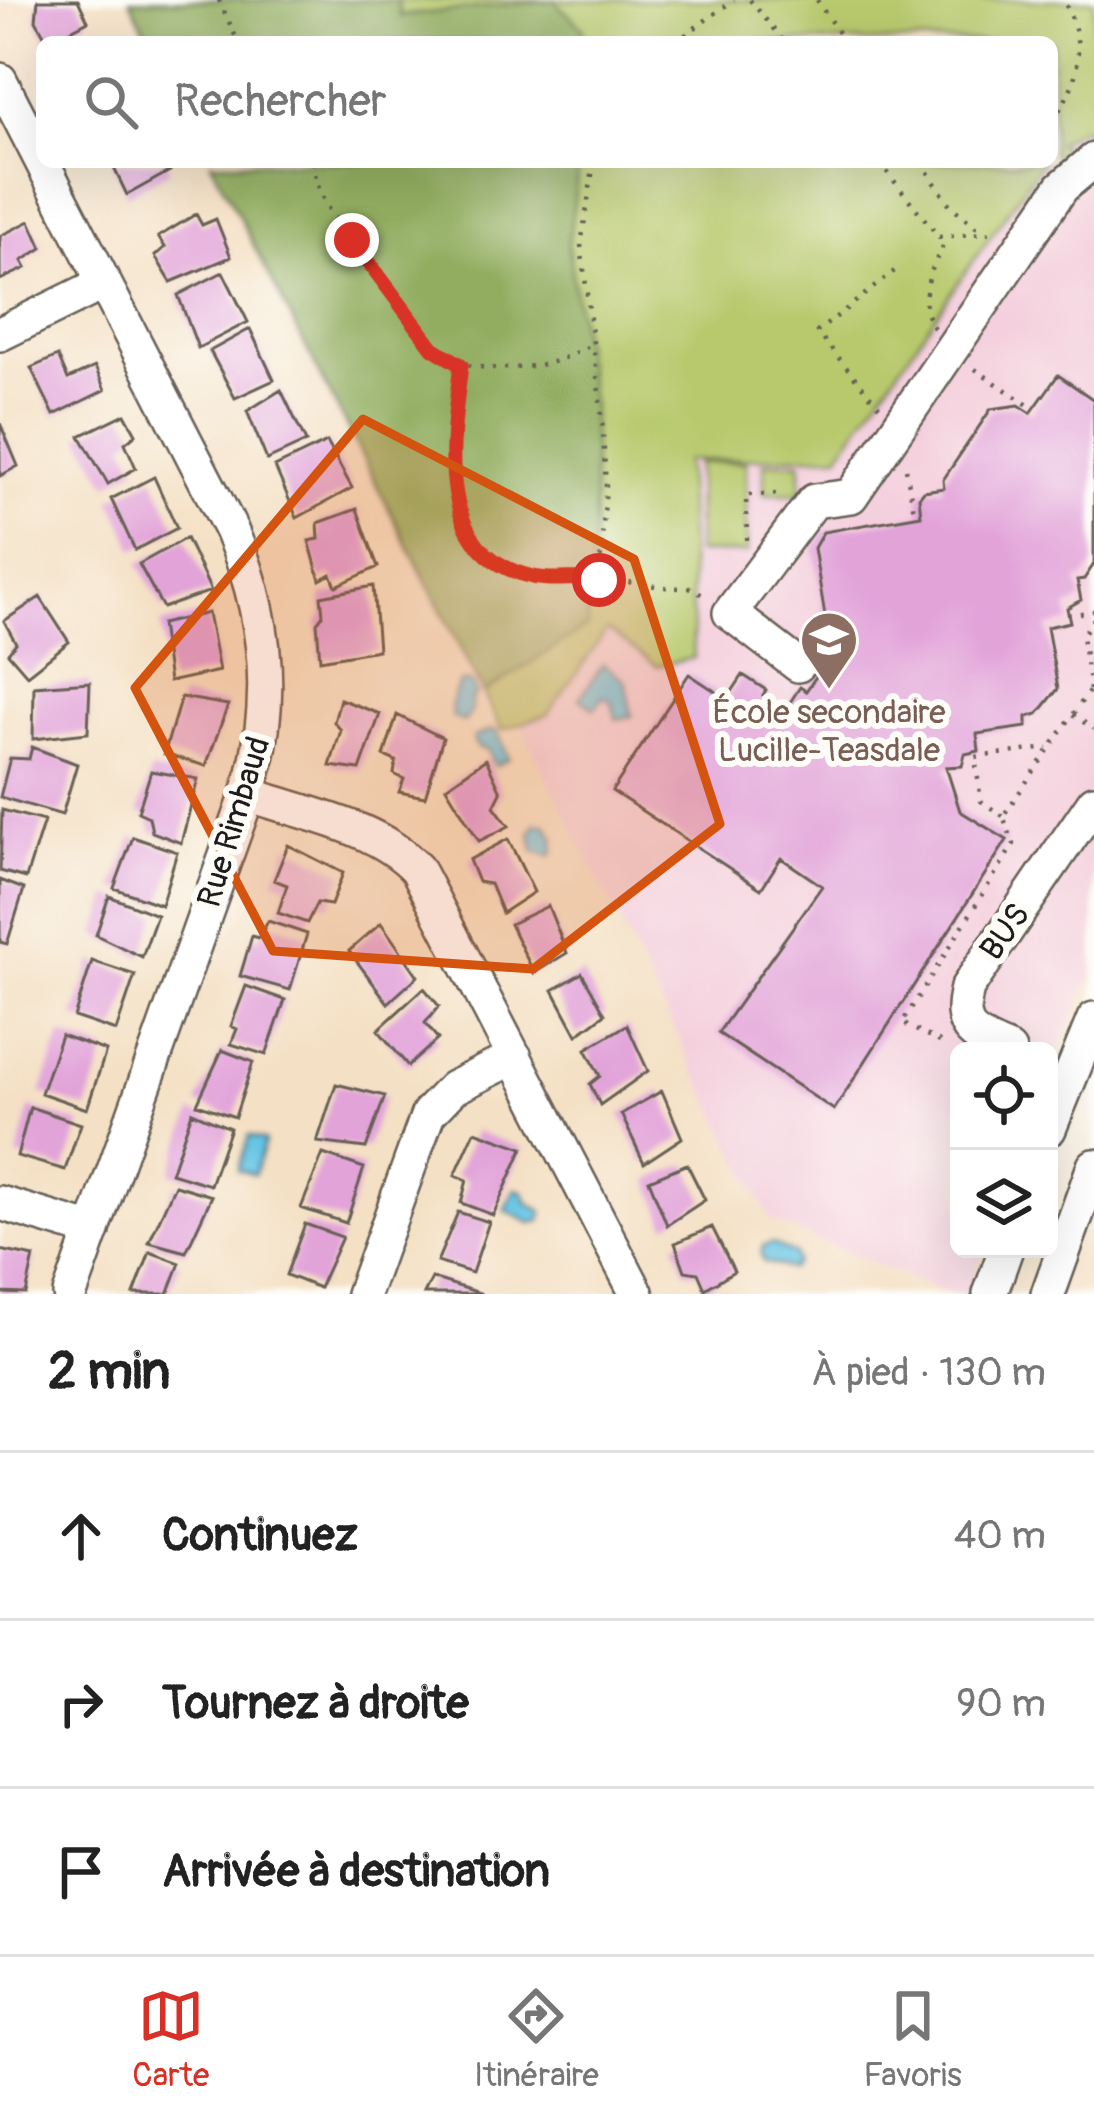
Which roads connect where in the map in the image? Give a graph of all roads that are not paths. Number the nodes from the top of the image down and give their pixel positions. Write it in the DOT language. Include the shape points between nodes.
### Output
graph roads {
  1 [pos="0,80"];
  2 [pos="36,150"];
  3 [pos="1094,160"];
  4 [pos="45,168"];
  5 [pos="104,283"];
  6 [pos="0,334"];
  7 [pos="798,665"];
  8 [pos="248,794"];
  9 [pos="1094,802"];
  10 [pos="1094,1019"];
  11 [pos="989,1042"];
  12 [pos="515,1057"];
  13 [pos="1071,1078"];
  14 [pos="1058,1108"];
  15 [pos="1094,1166"];
  16 [pos="0,1203"];
  17 [pos="93,1231"];
  18 [pos="1003,1258"];
  19 [pos="70,1294"];
  20 [pos="363,1294"];
  21 [pos="637,1294"];
  22 [pos="990,1294"];
  23 [pos="1048,1294"];
  1 -- 2 [label="street, Rue Rimbaud"];
  3 -- 7 [label="street" via="1062,187 851,496 814,501 730,614"];
  4 -- 5 [label="street, Rue Rimbaud"];
  5 -- 6 [label="street"];
  5 -- 8 [label="street, Rue Rimbaud" via="253,587 266,702"];
  8 -- 12 [label="street" via="403,854"];
  8 -- 17 [label="street, Rue Rimbaud"];
  9 -- 11 [label="street, BUS" via="967,988 964,1022"];
  10 -- 13 [label="street"];
  12 -- 20 [label="street" via="453,1088 428,1114"];
  12 -- 21 [label="street"];
  13 -- 14 [label="street"];
  15 -- 23 [label="street"];
  16 -- 17 [label="street"];
  17 -- 19 [label="street, Rue Rimbaud"];
  18 -- 22 [label="street"];
}
